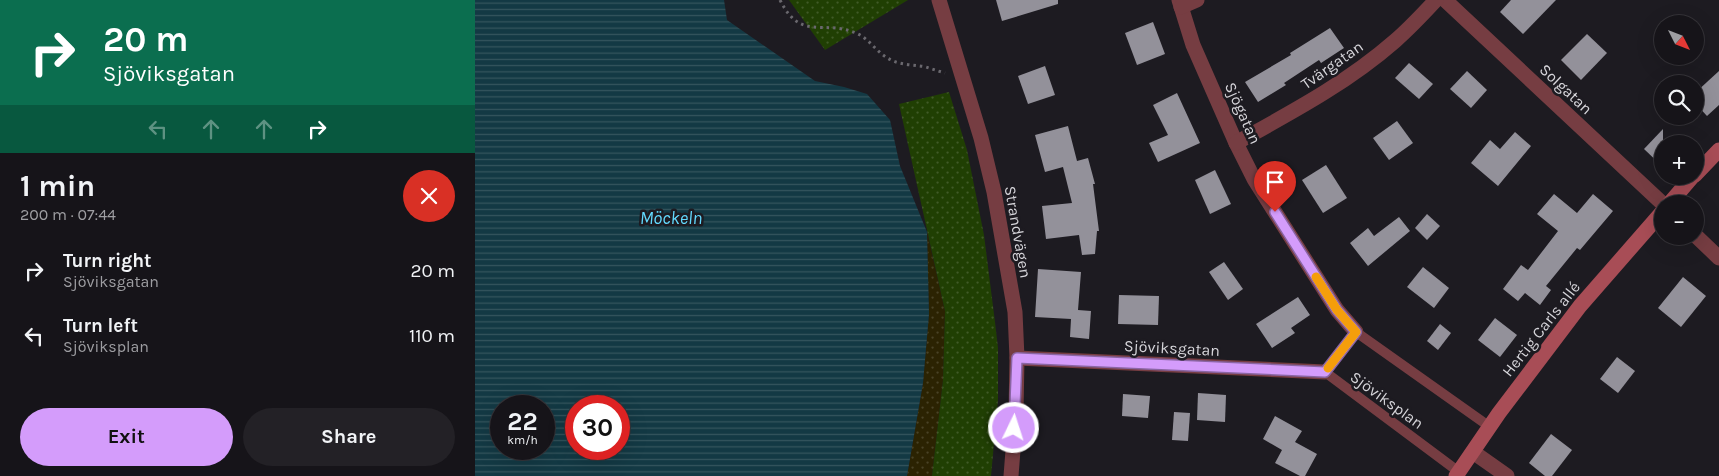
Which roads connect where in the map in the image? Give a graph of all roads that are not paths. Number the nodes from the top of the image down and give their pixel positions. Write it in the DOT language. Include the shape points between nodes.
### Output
graph roads {
  1 [pos="939,0"];
  2 [pos="1197,0"];
  3 [pos="1436,0"];
  4 [pos="1445,0"];
  5 [pos="1180,4"];
  6 [pos="1236,143"];
  7 [pos="1719,150"];
  8 [pos="1704,165"];
  9 [pos="1685,185"];
  10 [pos="1677,195"];
  11 [pos="1654,196"];
  12 [pos="1654,221"];
  13 [pos="1704,244"];
  14 [pos="1719,258"];
  15 [pos="1356,332"];
  16 [pos="1017,358"];
  17 [pos="1325,372"];
  18 [pos="1490,427"];
  19 [pos="1473,452"];
  20 [pos="1458,474"];
  21 [pos="1011,476"];
  22 [pos="1507,476"];
  1 -- 16 [label="street, Strandvägen" via="994,192 1015,312"];
  2 -- 5 [label="street"];
  3 -- 6 [label="street, Tvärgatan" via="1396,40 1362,67 1313,101"];
  4 -- 11 [label="street, Solgatan"];
  5 -- 6 [label="street, Sjögatan" via="1193,45"];
  6 -- 15 [label="street, Sjögatan" via="1337,310"];
  7 -- 8 [label="street"];
  9 -- 10 [label="street"];
  12 -- 18 [label="street, Hertig Carls allé" via="1579,306"];
  13 -- 14 [label="street"];
  15 -- 17 [label="lane, Sjöviksplan"];
  15 -- 18 [label="lane"];
  16 -- 17 [label="street, Sjöviksgatan"];
  16 -- 21 [label="street, Strandvägen"];
  17 -- 20 [label="lane, Sjöviksplan"];
  18 -- 19 [label="street, Hertig Carls allé"];
  19 -- 20 [label="street, Hertig Carls allé"];
  19 -- 22 [label="street"];
}
